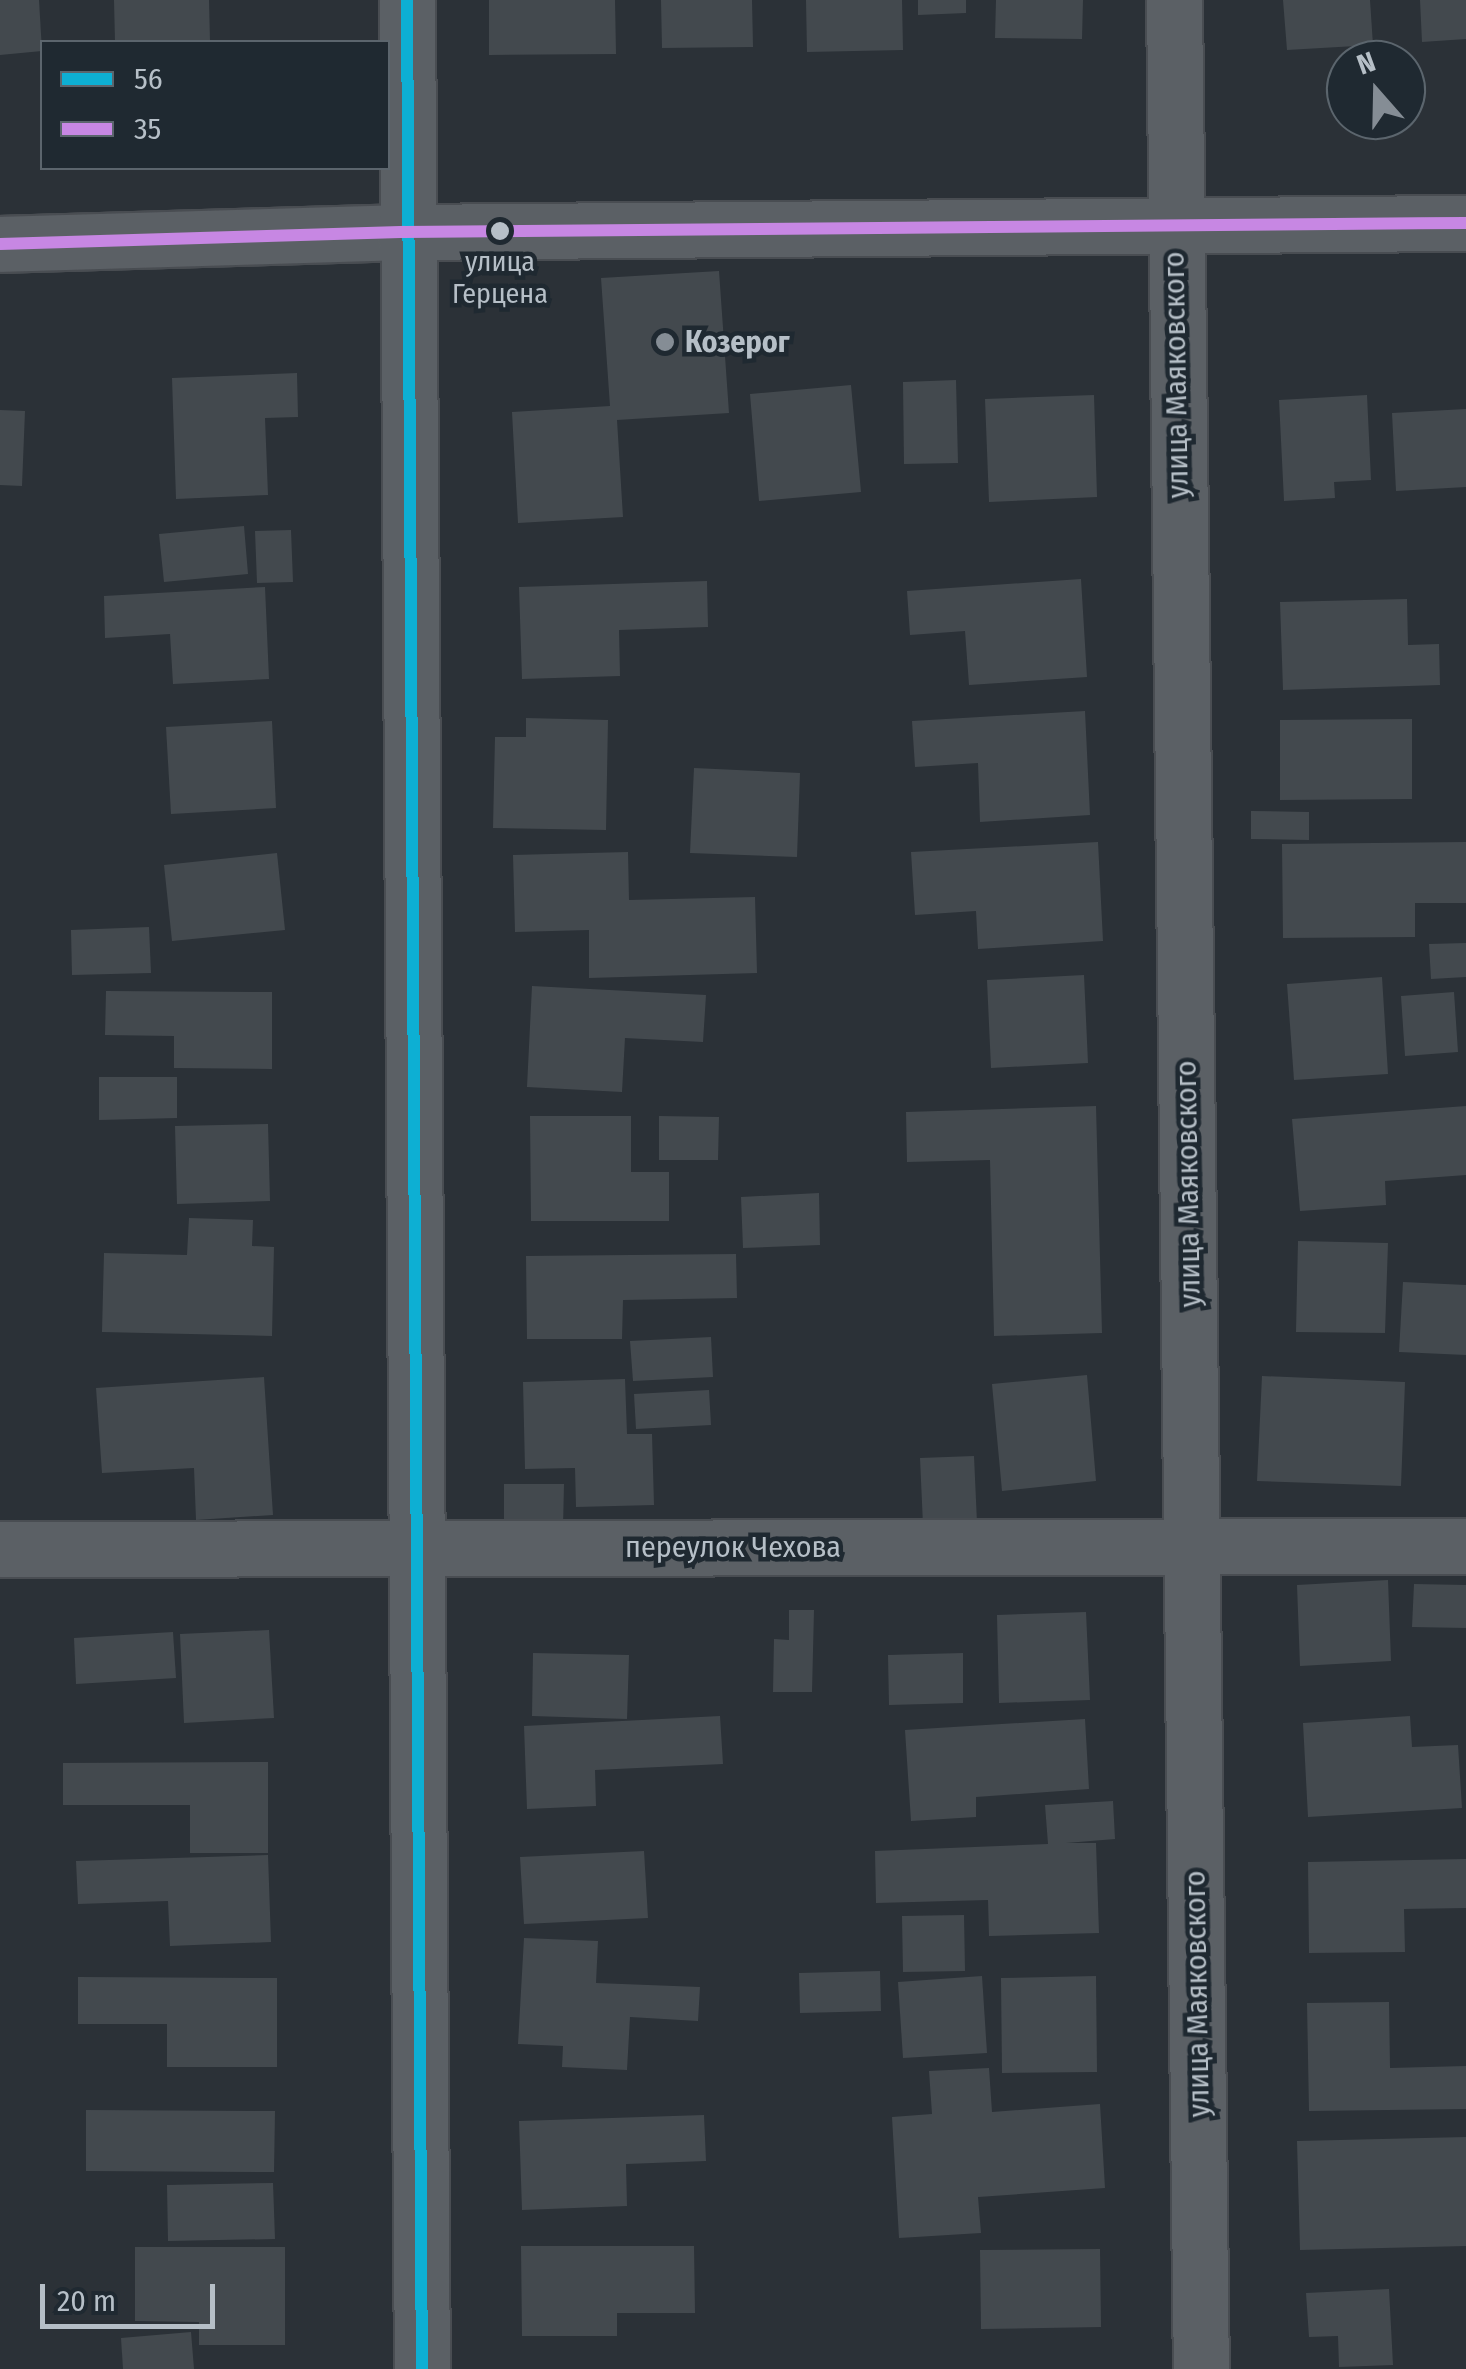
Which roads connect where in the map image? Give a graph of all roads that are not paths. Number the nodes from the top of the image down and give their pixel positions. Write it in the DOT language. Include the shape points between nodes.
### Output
graph roads {
  1 [pos="406,0"];
  2 [pos="1174,0"];
  3 [pos="1466,223"];
  4 [pos="1174,227"];
  5 [pos="403,232"];
  6 [pos="0,244"];
  7 [pos="415,1544"];
  8 [pos="1466,1546"];
  9 [pos="1193,1548"];
  10 [pos="0,1549"];
  11 [pos="422,2369"];
  12 [pos="1201,2369"];
  1 -- 5 [label="street"];
  2 -- 4 [label="street, улица Маяковского"];
  3 -- 4 [label="street"];
  4 -- 5 [label="street"];
  4 -- 9 [label="street, улица Маяковского"];
  5 -- 6 [label="street"];
  5 -- 7 [label="street"];
  7 -- 9 [label="street, переулок Чехова"];
  7 -- 10 [label="street, переулок Чехова"];
  7 -- 11 [label="street"];
  8 -- 9 [label="street, переулок Чехова"];
  9 -- 12 [label="street, улица Маяковского"];
}
